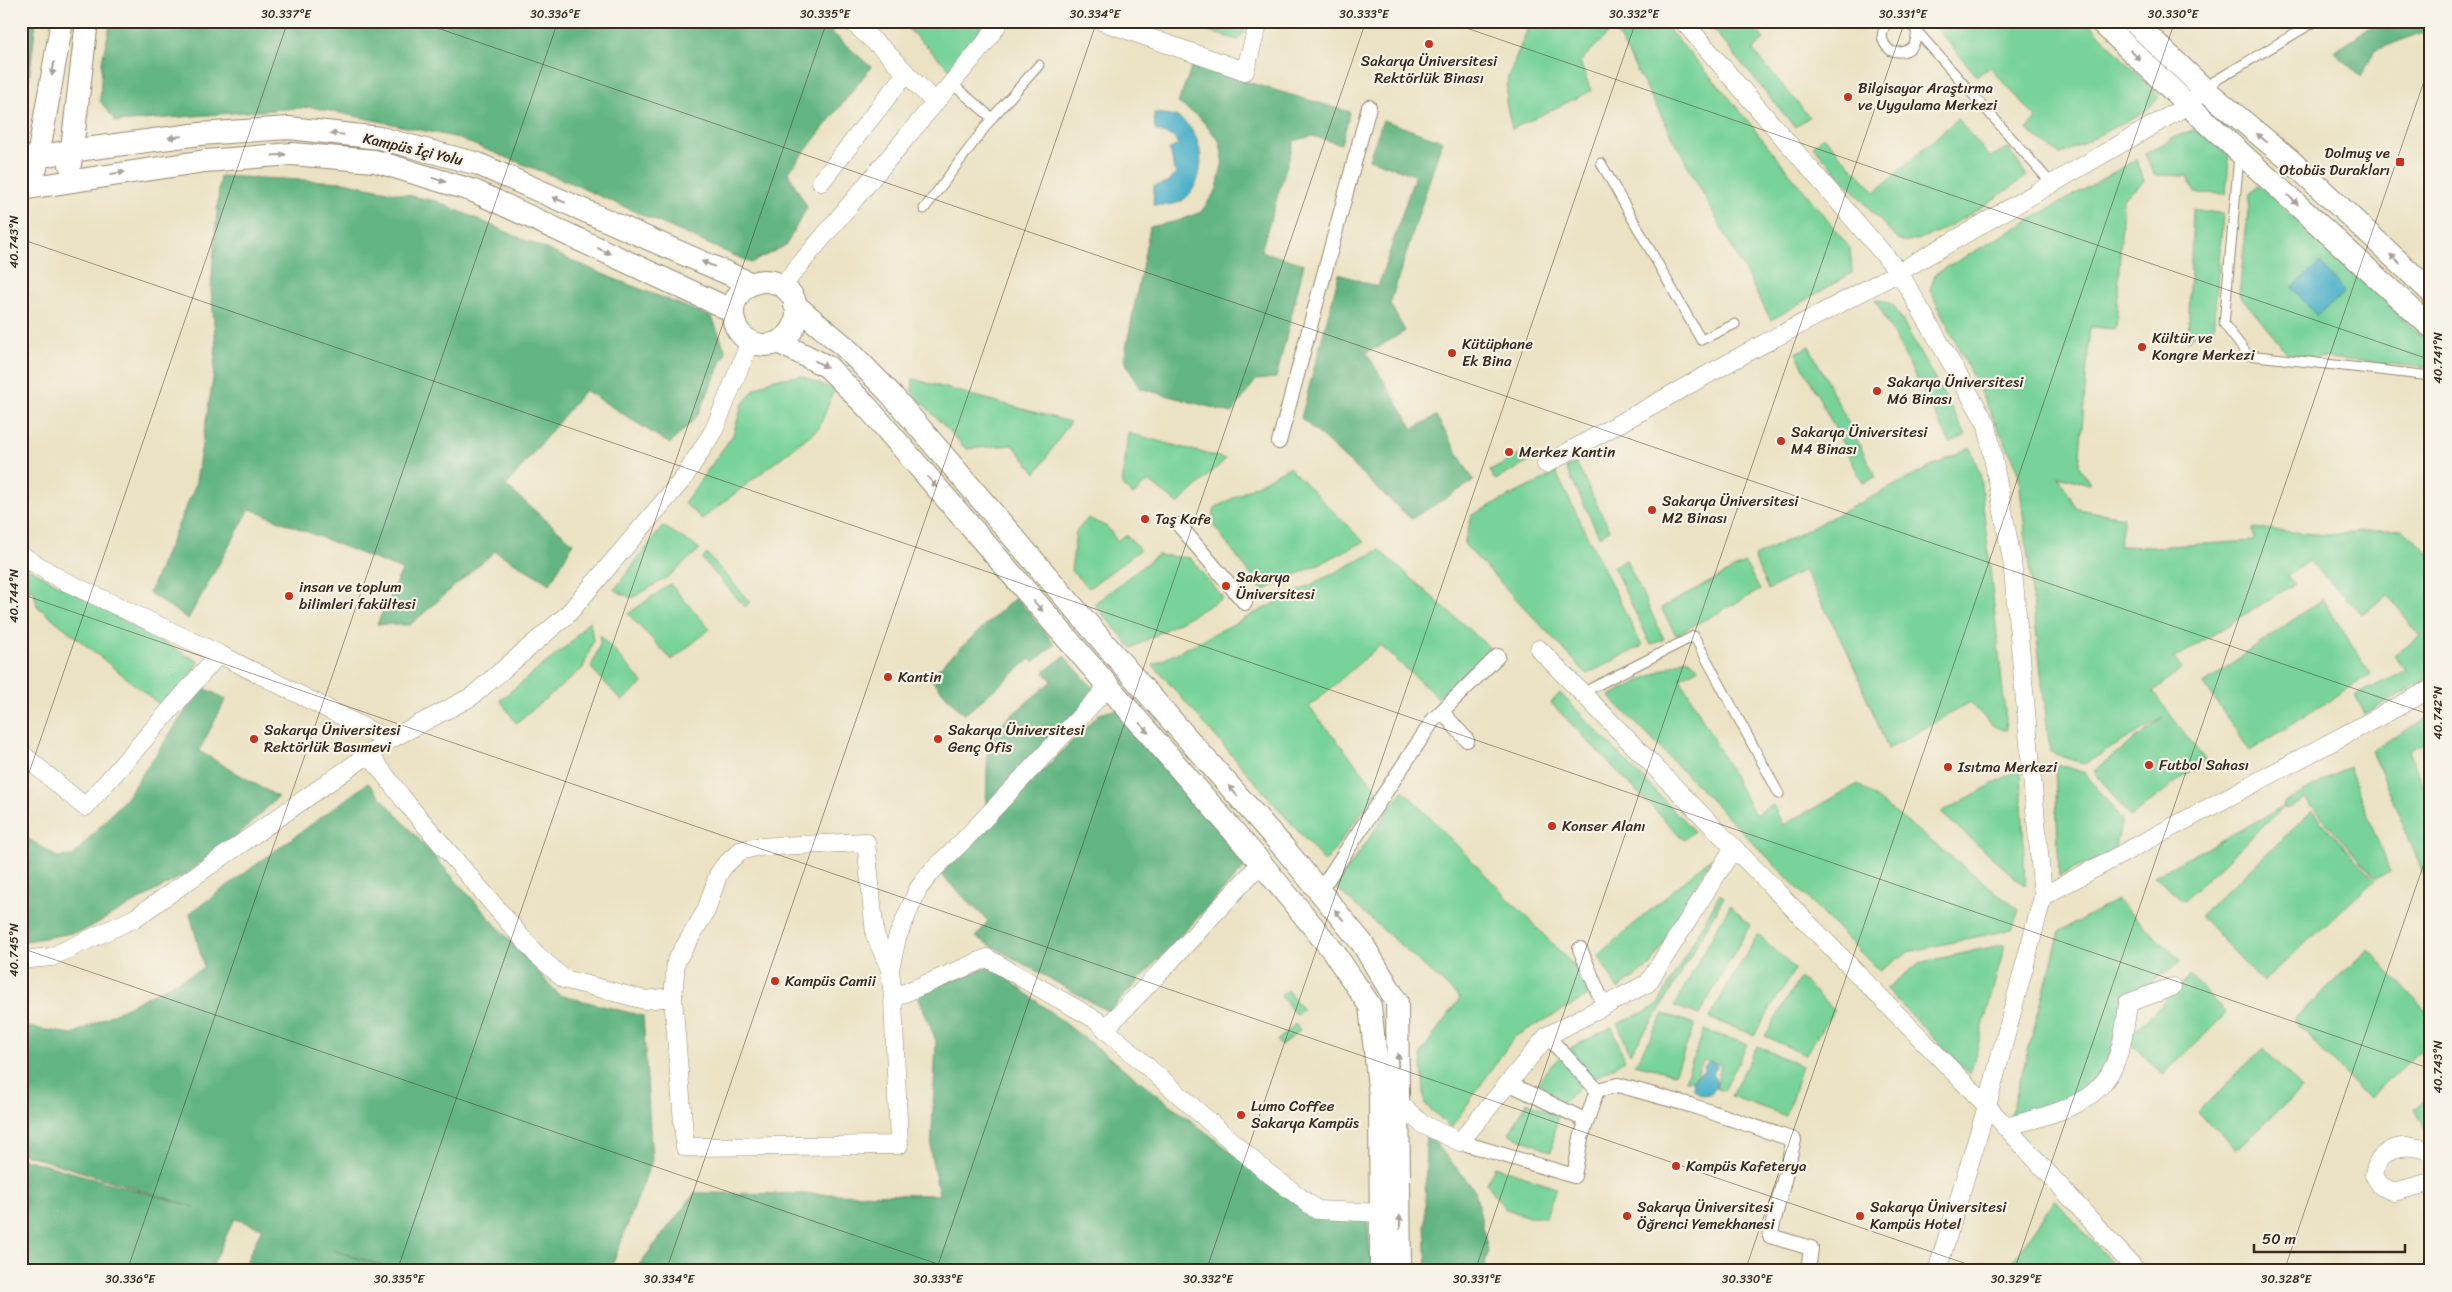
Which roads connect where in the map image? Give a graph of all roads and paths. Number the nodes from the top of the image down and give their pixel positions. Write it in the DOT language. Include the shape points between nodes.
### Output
graph roads {
  1 [pos="62,21"];
  2 [pos="87,21"];
  3 [pos="851,21"];
  4 [pos="1000,21"];
  5 [pos="1101,21"];
  6 [pos="1259,21"];
  7 [pos="1683,21"];
  8 [pos="1908,21"];
  9 [pos="2100,21"];
  10 [pos="2132,21"];
  11 [pos="2316,21"];
  12 [pos="1888,22"];
  13 [pos="1916,30"];
  14 [pos="1039,65"];
  15 [pos="906,74"];
  16 [pos="951,83"];
  17 [pos="2203,88"];
  18 [pos="934,103"];
  19 [pos="2188,105"];
  20 [pos="1369,107"];
  21 [pos="992,118"];
  22 [pos="70,151"];
  23 [pos="2240,151"];
  24 [pos="30,158"];
  25 [pos="1600,163"];
  26 [pos="70,181"];
  27 [pos="821,182"];
  28 [pos="2050,183"];
  29 [pos="28,187"];
  30 [pos="924,208"];
  31 [pos="1899,272"];
  32 [pos="752,284"];
  33 [pos="782,286"];
  34 [pos="2431,292"];
  35 [pos="795,305"];
  36 [pos="733,311"];
  37 [pos="1735,324"];
  38 [pos="2431,327"];
  39 [pos="750,342"];
  40 [pos="778,342"];
  41 [pos="2431,376"];
  42 [pos="1279,442"];
  43 [pos="1546,464"];
  44 [pos="1179,525"];
  45 [pos="21,555"];
  46 [pos="1245,603"];
  47 [pos="1539,649"];
  48 [pos="219,654"];
  49 [pos="1498,656"];
  50 [pos="1108,687"];
  51 [pos="2431,689"];
  52 [pos="1582,694"];
  53 [pos="1442,712"];
  54 [pos="389,740"];
  55 [pos="1467,740"];
  56 [pos="21,753"];
  57 [pos="369,754"];
  58 [pos="1779,794"];
  59 [pos="1733,849"];
  60 [pos="1261,863"];
  61 [pos="1320,892"];
  62 [pos="2043,896"];
  63 [pos="1580,949"];
  64 [pos="21,960"];
  65 [pos="890,970"];
  66 [pos="2172,987"];
  67 [pos="673,997"];
  68 [pos="893,998"];
  69 [pos="1604,1006"];
  70 [pos="1105,1029"];
  71 [pos="1547,1036"];
  72 [pos="1508,1083"];
  73 [pos="1597,1090"];
  74 [pos="1389,1099"];
  75 [pos="1987,1106"];
  76 [pos="1587,1121"];
  77 [pos="2006,1127"];
  78 [pos="1460,1142"];
  79 [pos="2431,1151"];
  80 [pos="2431,1182"];
  81 [pos="1381,1212"];
  82 [pos="1381,1271"];
  83 [pos="1400,1271"];
  84 [pos="1808,1271"];
  85 [pos="1937,1271"];
  86 [pos="2137,1271"];
  1 -- 24 [label="street, one-way"];
  2 -- 22 [label="street"];
  3 -- 15 [label="street"];
  4 -- 16 [label="street"];
  5 -- 6 [label="street" via="1244,71"];
  7 -- 31 [label="street"];
  8 -- 13 [label="lane"];
  9 -- 19 [label="street, one-way"];
  10 -- 17 [label="street"];
  11 -- 17 [label="lane"];
  12 -- 13 [label="lane" via="1883,28 1882,41 1891,51 1910,49 1917,37"];
  13 -- 28 [label="lane"];
  14 -- 21 [label="lane"];
  15 -- 18 [label="street"];
  15 -- 27 [label="street"];
  16 -- 18 [label="street"];
  16 -- 21 [label="lane"];
  17 -- 19 [label="street"];
  34 -- 17 [label="street, one-way" via="2291,162"];
  18 -- 33 [label="street"];
  19 -- 23 [label="street"];
  19 -- 28 [label="street"];
  20 -- 42 [label="street"];
  21 -- 30 [label="lane"];
  22 -- 24 [label="street, Kampüs İçi Yolu"];
  22 -- 26 [label="street"];
  32 -- 22 [label="street, Kampüs İçi Yolu, one-way" via="478,164 380,138 290,128 200,134"];
  23 -- 38 [label="street, one-way"];
  23 -- 41 [label="lane" via="2224,324 2248,355"];
  24 -- 29 [label="street"];
  25 -- 37 [label="lane" via="1700,340"];
  26 -- 29 [label="street, Kampüs İçi Yolu"];
  26 -- 36 [label="street, Kampüs İçi Yolu, one-way" via="205,160 292,154 375,161 474,191"];
  28 -- 31 [label="street"];
  31 -- 43 [label="street" via="1678,397"];
  31 -- 62 [label="street" via="1987,425 2012,560"];
  32 -- 33 [label="street" via="772,282"];
  32 -- 36 [label="street" via="738,295"];
  33 -- 35 [label="street"];
  35 -- 40 [label="street" via="797,314 791,331"];
  61 -- 35 [label="street, one-way" via="889,392 845,347"];
  36 -- 39 [label="street" via="737,329"];
  39 -- 40 [label="street" via="759,345"];
  39 -- 54 [label="street" via="714,430 683,479 568,615 471,697"];
  40 -- 50 [label="street, one-way" via="828,367 869,409"];
  44 -- 46 [label="street"];
  45 -- 48 [label="street" via="60,579"];
  47 -- 52 [label="street"];
  48 -- 54 [label="street"];
  48 -- 56 [label="street" via="85,808"];
  49 -- 53 [label="street"];
  50 -- 60 [label="street, one-way"];
  50 -- 65 [label="street" via="918,889 905,918"];
  51 -- 62 [label="street"];
  52 -- 58 [label="lane" via="1694,636"];
  52 -- 59 [label="street"];
  53 -- 55 [label="street"];
  53 -- 61 [label="street" via="1434,719"];
  54 -- 57 [label="street"];
  57 -- 64 [label="street" via="135,918 51,957"];
  57 -- 67 [label="street" via="408,805 523,939 564,980 645,1000"];
  59 -- 69 [label="street" via="1648,983"];
  59 -- 75 [label="street"];
  60 -- 70 [label="street"];
  60 -- 74 [label="street" via="1333,951 1370,1006"];
  74 -- 61 [label="street, one-way" via="1397,1002 1362,943"];
  62 -- 75 [label="street"];
  63 -- 69 [label="street"];
  65 -- 67 [label="street" via="875,934 866,842 756,847 740,851 718,875 706,911 676,961"];
  65 -- 68 [label="street"];
  66 -- 77 [label="street" via="2128,1003 2118,1055 2104,1083 2082,1100 2046,1116"];
  67 -- 68 [label="street" via="685,1147 899,1145"];
  68 -- 70 [label="street" via="987,958 1098,1021"];
  69 -- 71 [label="street"];
  70 -- 81 [label="street" via="1264,1170 1317,1210"];
  71 -- 72 [label="street"];
  71 -- 73 [label="street"];
  72 -- 76 [label="street"];
  72 -- 78 [label="street"];
  73 -- 76 [label="street"];
  73 -- 84 [label="street" via="1618,1085 1794,1140 1770,1236 1811,1248"];
  74 -- 78 [label="street" via="1422,1124"];
  74 -- 81 [label="street"];
  83 -- 74 [label="street, one-way"];
  75 -- 77 [label="street"];
  75 -- 85 [label="street"];
  76 -- 78 [label="street" via="1574,1176"];
  77 -- 86 [label="street"];
  79 -- 80 [label="street" via="2398,1147 2383,1154 2376,1162 2374,1175 2381,1186 2394,1192"];
  81 -- 82 [label="street"];
}
